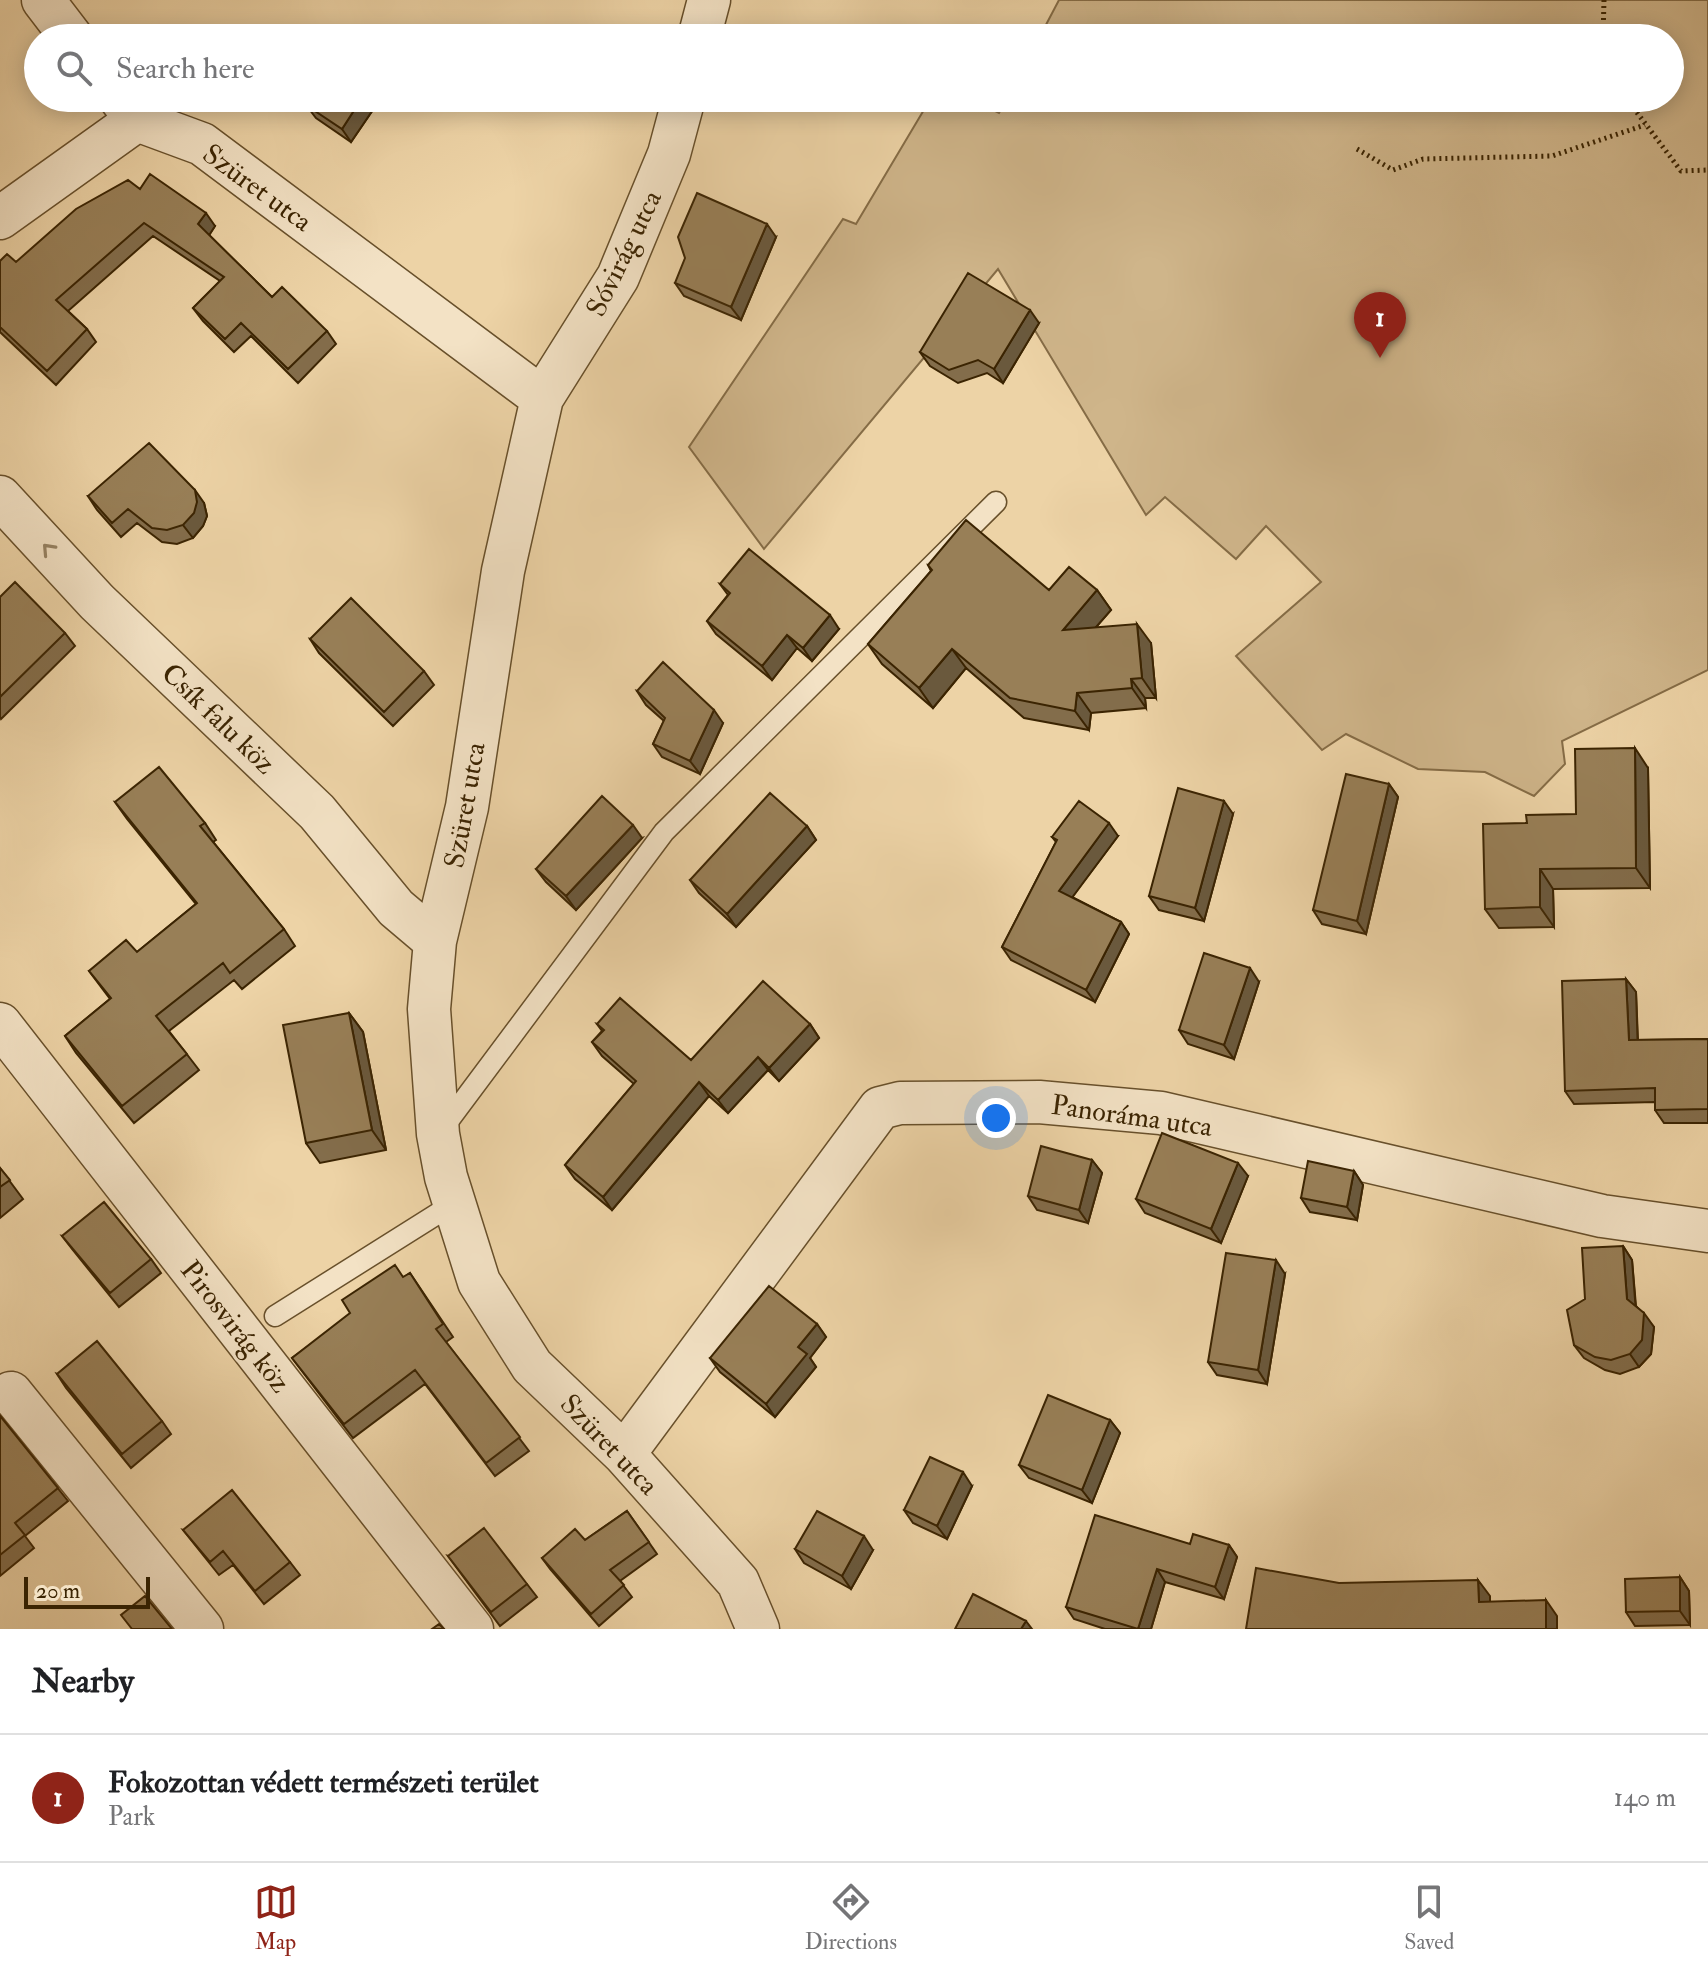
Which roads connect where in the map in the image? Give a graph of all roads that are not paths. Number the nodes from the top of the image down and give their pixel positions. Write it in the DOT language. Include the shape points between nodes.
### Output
graph roads {
  1 [pos="43,0"];
  2 [pos="709,0"];
  3 [pos="61,24"];
  4 [pos="703,24"];
  5 [pos="125,112"];
  6 [pos="135,112"];
  7 [pos="680,112"];
  8 [pos="0,218"];
  9 [pos="542,398"];
  10 [pos="0,497"];
  11 [pos="996,502"];
  12 [pos="435,941"];
  13 [pos="0,1024"];
  14 [pos="438,1134"];
  15 [pos="453,1204"];
  16 [pos="1708,1231"];
  17 [pos="275,1316"];
  18 [pos="11,1393"];
  19 [pos="624,1454"];
  20 [pos="202,1629"];
  21 [pos="472,1629"];
  22 [pos="758,1629"];
  1 -- 3 [label="street"];
  2 -- 4 [label="street"];
  5 -- 8 [label="street"];
  6 -- 9 [label="street, Szüret utca" via="202,144"];
  7 -- 9 [label="street, Sóvirág utca" via="669,154 618,277"];
  9 -- 12 [label="street, Szüret utca" via="503,571 467,807"];
  12 -- 10 [label="street, Csík falu köz, one-way" via="396,908 317,812 97,602"];
  11 -- 14 [label="lane" via="664,832"];
  12 -- 14 [label="street, Szüret utca" via="429,1009"];
  13 -- 21 [label="street, Pirosvirág köz"];
  14 -- 15 [label="street, Szüret utca"];
  15 -- 17 [label="lane"];
  15 -- 19 [label="street, Szüret utca" via="479,1282 532,1366"];
  16 -- 19 [label="street, Panoráma utca" via="1602,1216 1161,1113 1039,1102 900,1103 880,1108"];
  18 -- 20 [label="street"];
  19 -- 22 [label="street, Szüret utca" via="738,1582"];
}
